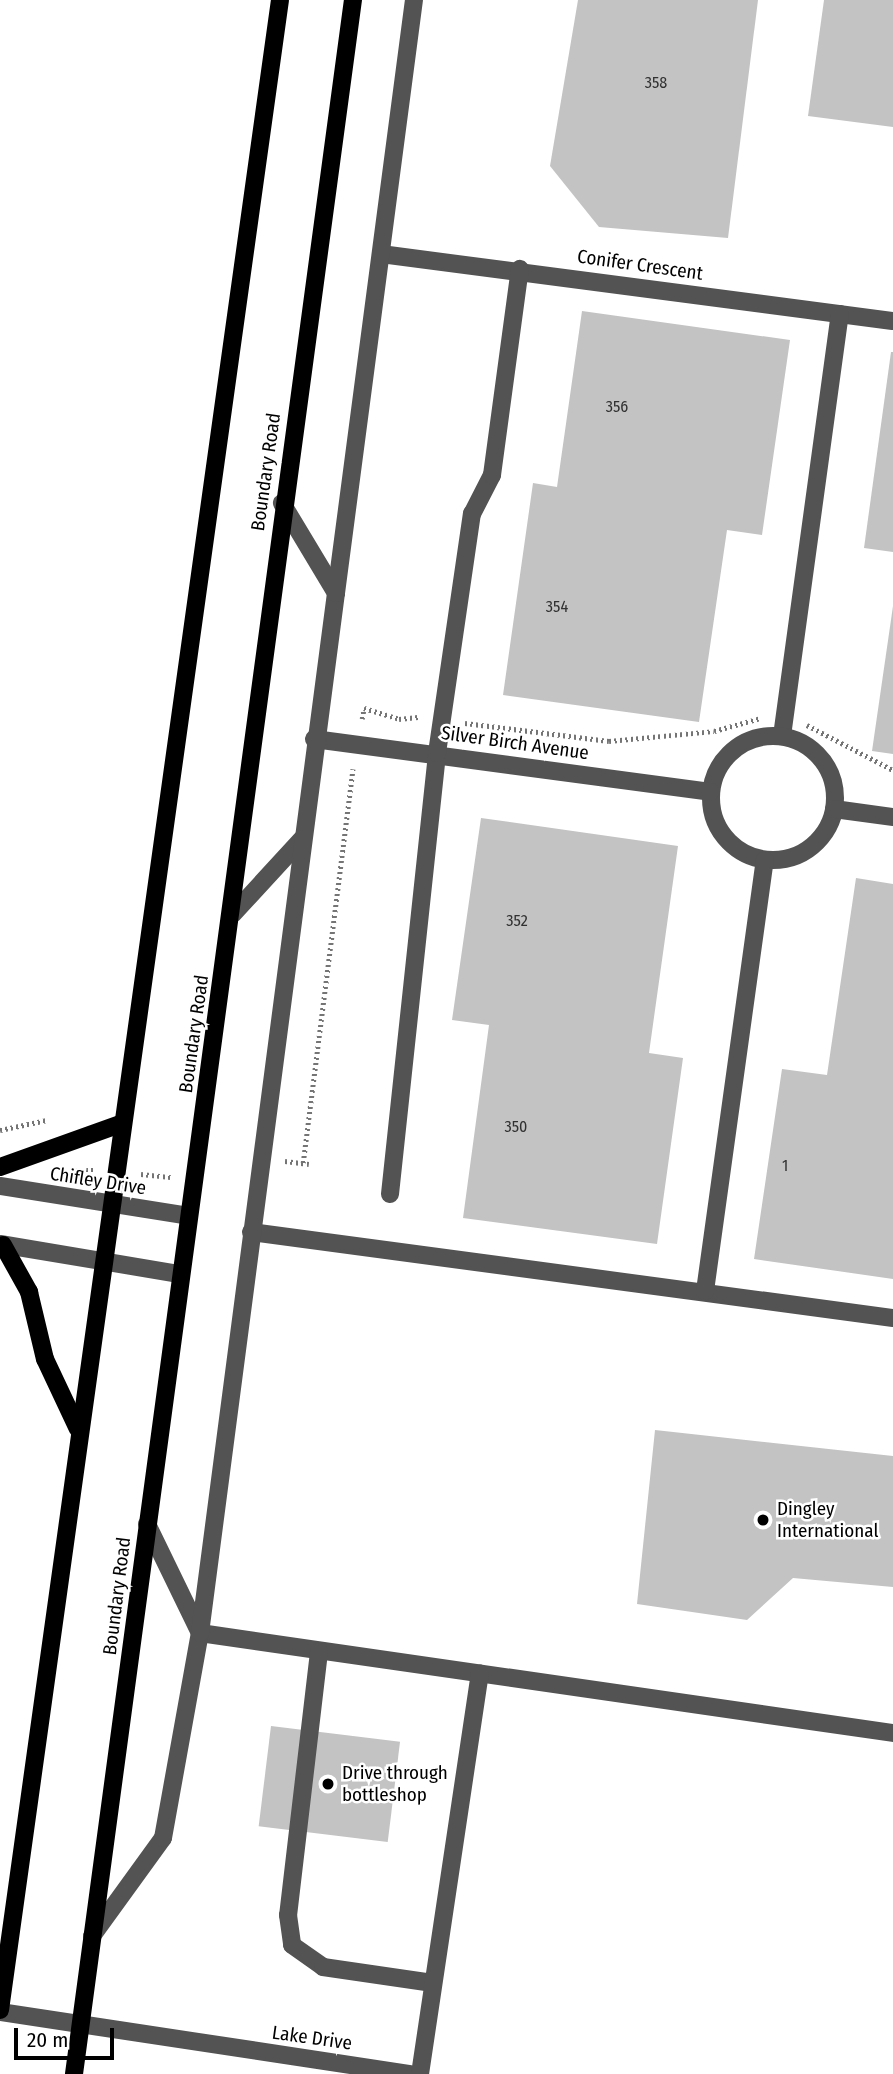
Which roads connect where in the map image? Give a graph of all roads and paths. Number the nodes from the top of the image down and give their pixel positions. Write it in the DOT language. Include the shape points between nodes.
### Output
graph roads {
  1 [pos="279,0"];
  2 [pos="353,0"];
  3 [pos="414,0"];
  4 [pos="381,254"];
  5 [pos="520,269"];
  6 [pos="840,313"];
  7 [pos="893,321"];
  8 [pos="282,503"];
  9 [pos="336,593"];
  10 [pos="442,720"];
  11 [pos="783,728"];
  12 [pos="314,739"];
  13 [pos="356,744"];
  14 [pos="437,753"];
  15 [pos="893,770"];
  16 [pos="710,792"];
  17 [pos="834,809"];
  18 [pos="893,817"];
  19 [pos="302,839"];
  20 [pos="765,860"];
  21 [pos="233,914"];
  22 [pos="120,1124"];
  23 [pos="303,1163"];
  24 [pos="0,1167"];
  25 [pos="0,1186"];
  26 [pos="390,1195"];
  27 [pos="110,1204"];
  28 [pos="189,1216"];
  29 [pos="251,1232"];
  30 [pos="1,1244"];
  31 [pos="101,1262"];
  32 [pos="180,1274"];
  33 [pos="705,1291"];
  34 [pos="893,1318"];
  35 [pos="78,1429"];
  36 [pos="147,1524"];
  37 [pos="200,1633"];
  38 [pos="319,1652"];
  39 [pos="480,1673"];
  40 [pos="893,1733"];
  41 [pos="93,1936"];
  42 [pos="433,1983"];
  43 [pos="0,2011"];
  44 [pos="80,2025"];
  45 [pos="74,2074"];
  46 [pos="410,2074"];
  47 [pos="421,2074"];
  1 -- 22 [label="main road"];
  2 -- 8 [label="main road, Boundary Road"];
  3 -- 4 [label="street"];
  4 -- 5 [label="street, Conifer Crescent"];
  4 -- 9 [label="street"];
  5 -- 6 [label="street, Conifer Crescent"];
  5 -- 10 [label="street" via="492,475 472,514"];
  6 -- 7 [label="street, Conifer Crescent"];
  6 -- 11 [label="street"];
  8 -- 9 [label="street"];
  8 -- 21 [label="main road, Boundary Road"];
  9 -- 12 [label="street"];
  10 -- 11 [label="path" via="609,741 714,732 758,718"];
  10 -- 13 [label="path" via="398,719 364,708"];
  10 -- 14 [label="street"];
  11 -- 15 [label="path" via="816,728"];
  11 -- 16 [label="street" via="742,744 716,773"];
  11 -- 17 [label="street" via="829,770"];
  12 -- 13 [label="street, Silver Birch Avenue"];
  12 -- 19 [label="street"];
  13 -- 14 [label="street, Silver Birch Avenue"];
  13 -- 23 [label="path"];
  14 -- 16 [label="street, Silver Birch Avenue"];
  14 -- 26 [label="street"];
  16 -- 20 [label="street" via="718,829 730,844"];
  17 -- 18 [label="street"];
  17 -- 20 [label="street" via="817,842 793,857"];
  19 -- 21 [label="street"];
  19 -- 29 [label="street"];
  20 -- 33 [label="street"];
  21 -- 28 [label="main road, Boundary Road"];
  22 -- 24 [label="main road" via="83,1142"];
  22 -- 27 [label="main road"];
  25 -- 27 [label="street, Chifley Drive"];
  27 -- 28 [label="street, Chifley Drive"];
  27 -- 31 [label="main road"];
  28 -- 32 [label="main road, Boundary Road"];
  29 -- 33 [label="street"];
  29 -- 37 [label="street"];
  30 -- 31 [label="street"];
  30 -- 35 [label="main road" via="29,1292 45,1359"];
  31 -- 32 [label="street"];
  31 -- 35 [label="main road"];
  32 -- 36 [label="main road, Boundary Road"];
  33 -- 34 [label="street"];
  35 -- 43 [label="main road"];
  36 -- 37 [label="street"];
  36 -- 41 [label="main road, Boundary Road"];
  37 -- 38 [label="street"];
  37 -- 41 [label="street" via="163,1838"];
  38 -- 39 [label="street"];
  38 -- 42 [label="street" via="288,1915 292,1945 323,1967"];
  39 -- 40 [label="street"];
  39 -- 42 [label="street"];
  41 -- 44 [label="main road, Boundary Road"];
  42 -- 47 [label="street"];
  43 -- 44 [label="street, Lake Drive"];
  44 -- 45 [label="main road, Boundary Road"];
  44 -- 46 [label="street, Lake Drive"];
}
